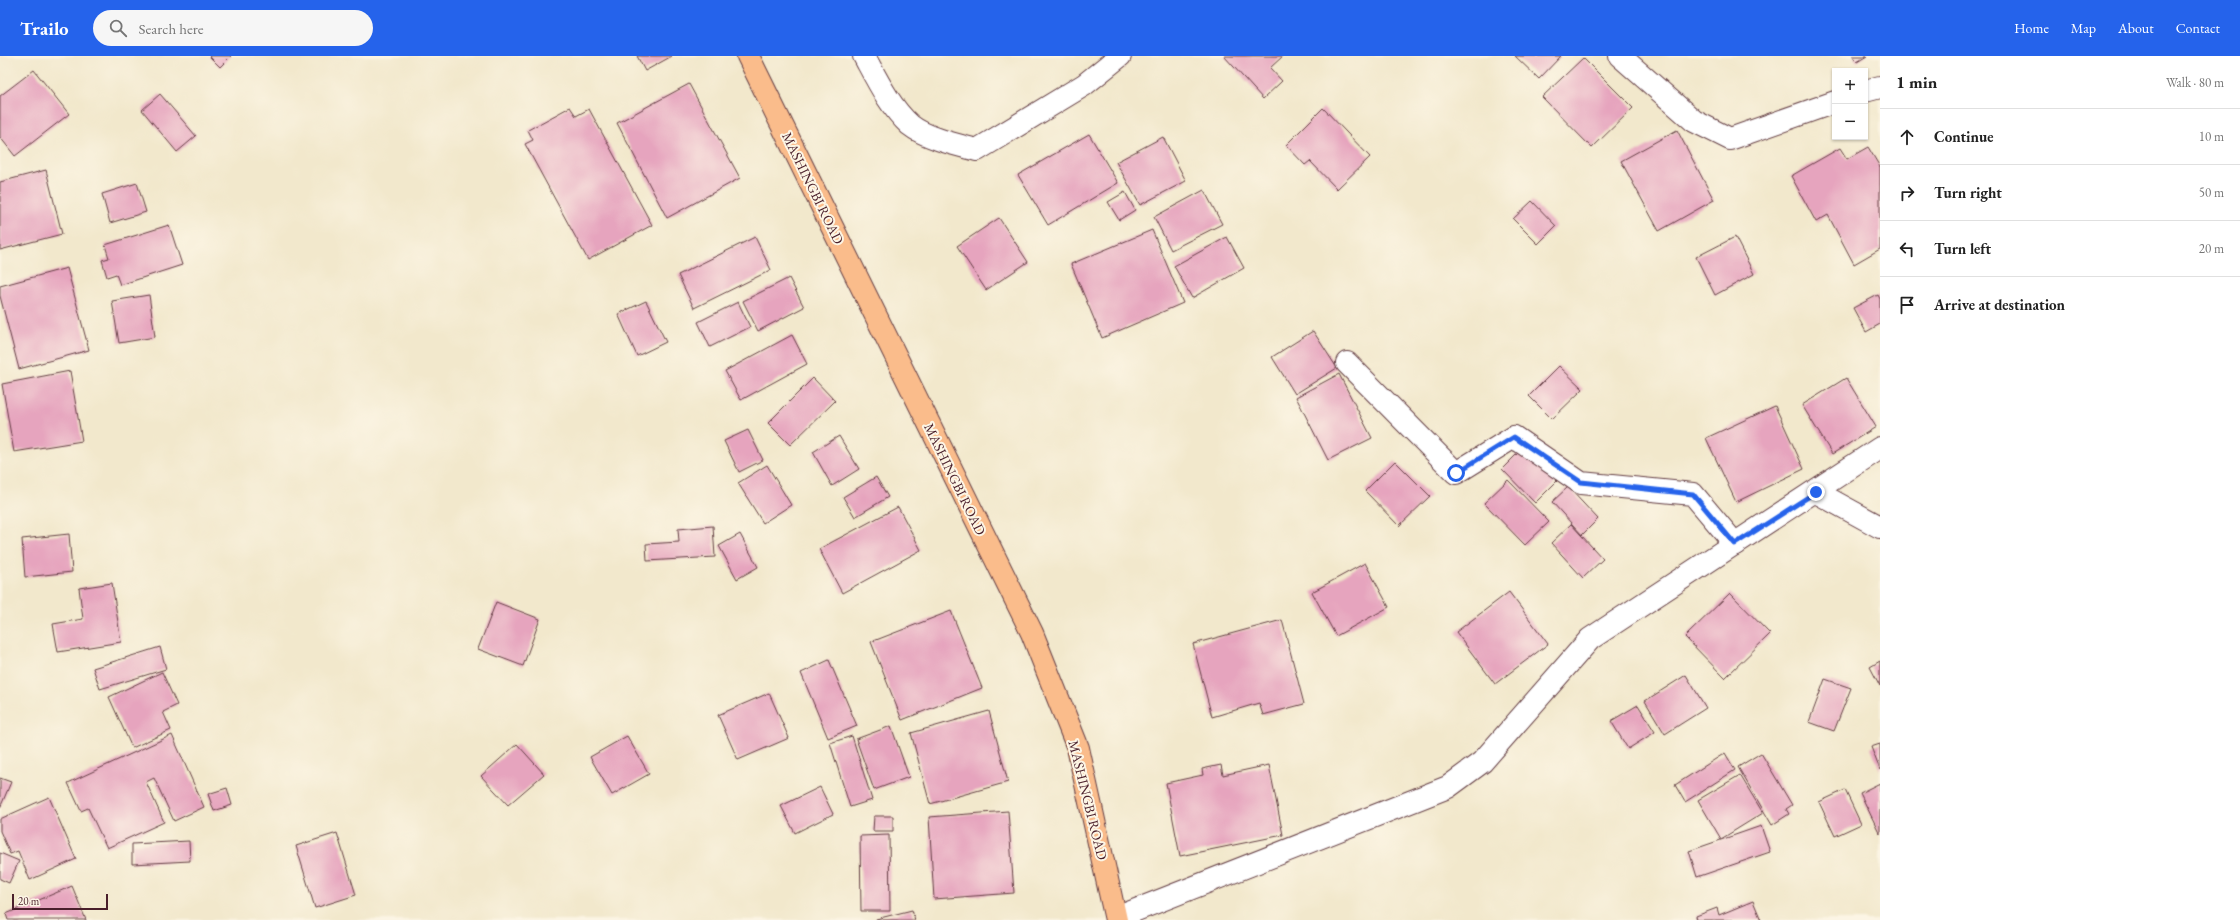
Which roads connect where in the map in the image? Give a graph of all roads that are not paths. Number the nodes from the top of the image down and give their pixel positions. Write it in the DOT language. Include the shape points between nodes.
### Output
graph roads {
  1 [pos="748,56"];
  2 [pos="864,56"];
  3 [pos="1120,56"];
  4 [pos="1620,56"];
  5 [pos="1832,103"];
  6 [pos="1347,363"];
  7 [pos="1880,448"];
  8 [pos="1816,492"];
  9 [pos="1880,527"];
  10 [pos="1735,544"];
  11 [pos="1116,919"];
  1 -- 11 [label="main road, MASHINGBI ROAD" via="1032,633 1078,748"];
  2 -- 3 [label="street" via="883,92 911,125 945,143 977,150 1084,84"];
  4 -- 5 [label="street" via="1694,121 1730,139"];
  6 -- 10 [label="street" via="1456,473 1514,437 1581,482 1693,494"];
  7 -- 8 [label="street"];
  8 -- 9 [label="street"];
  8 -- 10 [label="street"];
  10 -- 11 [label="street" via="1590,639 1482,762 1448,787"];
}
